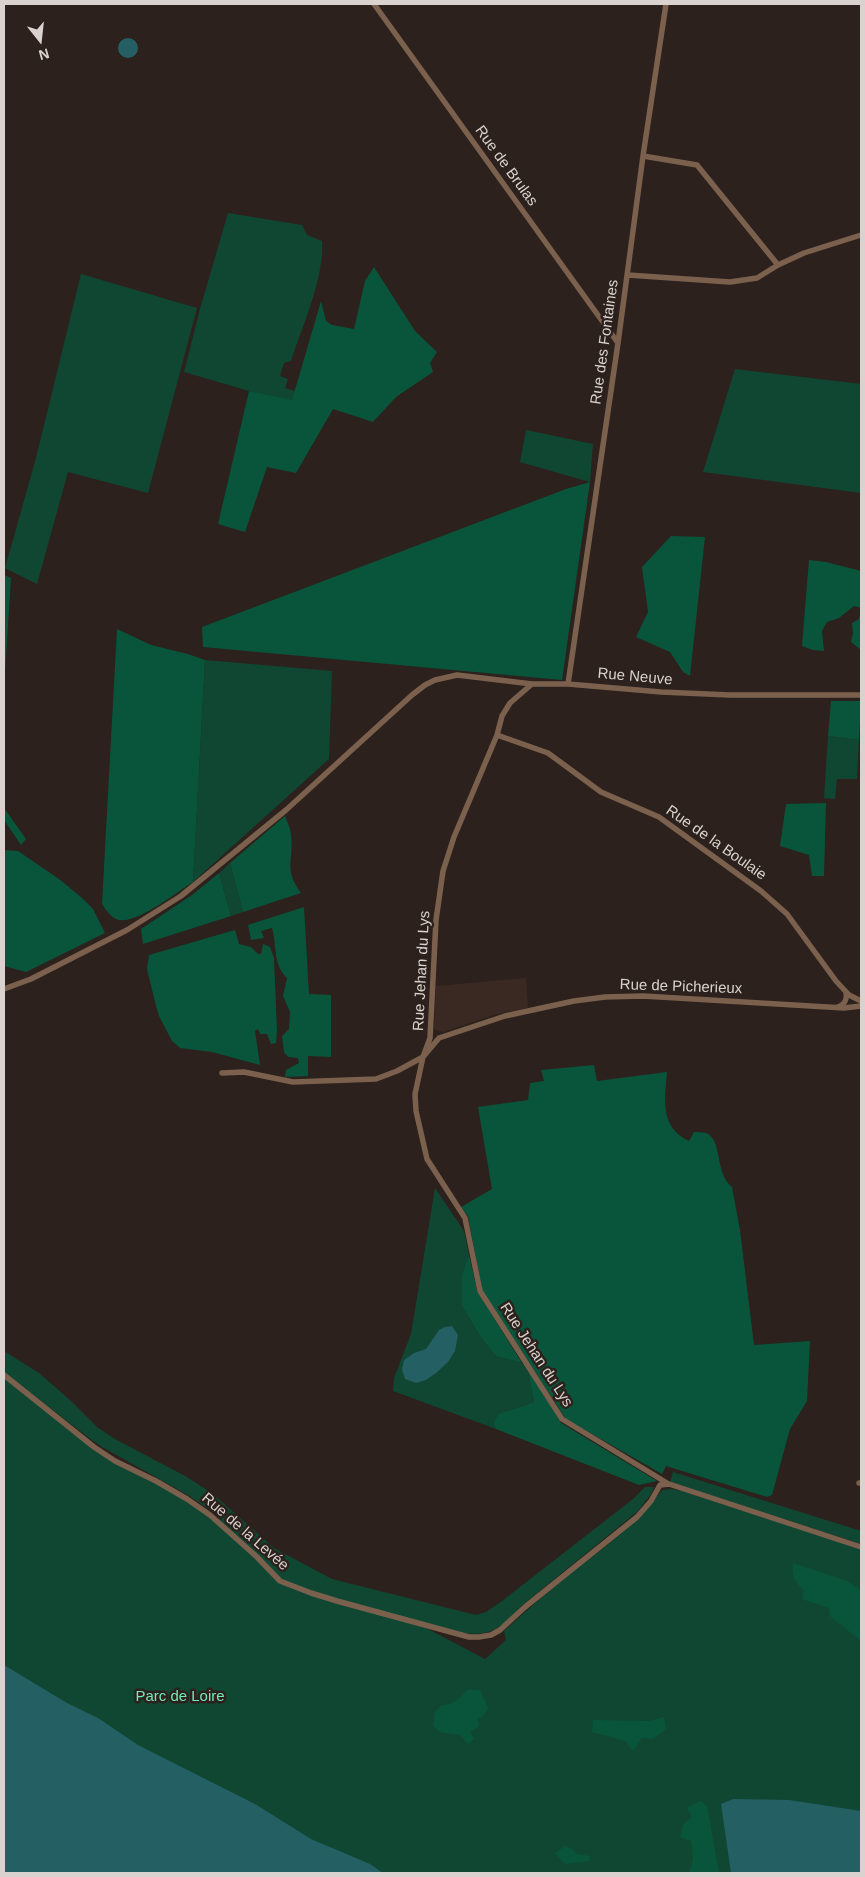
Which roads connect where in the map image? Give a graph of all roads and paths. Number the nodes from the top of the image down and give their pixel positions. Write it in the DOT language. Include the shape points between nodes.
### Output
graph roads {
  1 [pos="374,4"];
  2 [pos="666,4"];
  3 [pos="643,156"];
  4 [pos="861,235"];
  5 [pos="778,265"];
  6 [pos="628,275"];
  7 [pos="618,344"];
  8 [pos="532,684"];
  9 [pos="568,684"];
  10 [pos="861,695"];
  11 [pos="497,735"];
  12 [pos="4,989"];
  13 [pos="846,992"];
  14 [pos="861,1002"];
  15 [pos="861,1006"];
  16 [pos="838,1007"];
  17 [pos="423,1057"];
  18 [pos="222,1073"];
  19 [pos="4,1375"];
  20 [pos="669,1484"];
  21 [pos="861,1546"];
  1 -- 7 [label="street, Rue de Brulas"];
  2 -- 3 [label="street, Rue des Fontaines"];
  3 -- 5 [label="street" via="697,165"];
  3 -- 6 [label="street, Rue des Fontaines"];
  4 -- 5 [label="street"];
  5 -- 6 [label="street" via="757,278 730,282"];
  6 -- 7 [label="street, Rue des Fontaines"];
  7 -- 9 [label="street, Rue des Fontaines"];
  8 -- 9 [label="street, Rue Neuve"];
  8 -- 11 [label="street, Rue Jehan du Lys" via="510,703 502,716"];
  8 -- 12 [label="street, Rue Neuve" via="446,676 425,685 278,816 181,896 127,930 31,979"];
  9 -- 10 [label="street, Rue Neuve" via="730,695"];
  11 -- 13 [label="street, Rue de la Boulaie" via="548,753 601,792 659,817 761,891 786,914"];
  11 -- 17 [label="street, Rue Jehan du Lys" via="454,836 443,871 436,920 430,1038"];
  13 -- 14 [label="street, Rue de la Boulaie"];
  13 -- 16 [label="street" via="845,1002"];
  15 -- 16 [label="street, Rue de Picherieux"];
  16 -- 17 [label="street, Rue de Picherieux" via="644,996 574,1000 505,1016 439,1038"];
  17 -- 18 [label="street" via="376,1079 293,1082 244,1072"];
  17 -- 20 [label="street, Rue Jehan du Lys" via="415,1094 427,1159 465,1218 480,1291 562,1419"];
  19 -- 20 [label="street, Rue de la Levée" via="94,1447 210,1515 280,1581 328,1598 458,1634 479,1637 500,1630 637,1517 660,1485"];
  20 -- 21 [label="street, Rue Jehan du Lys"];
}
